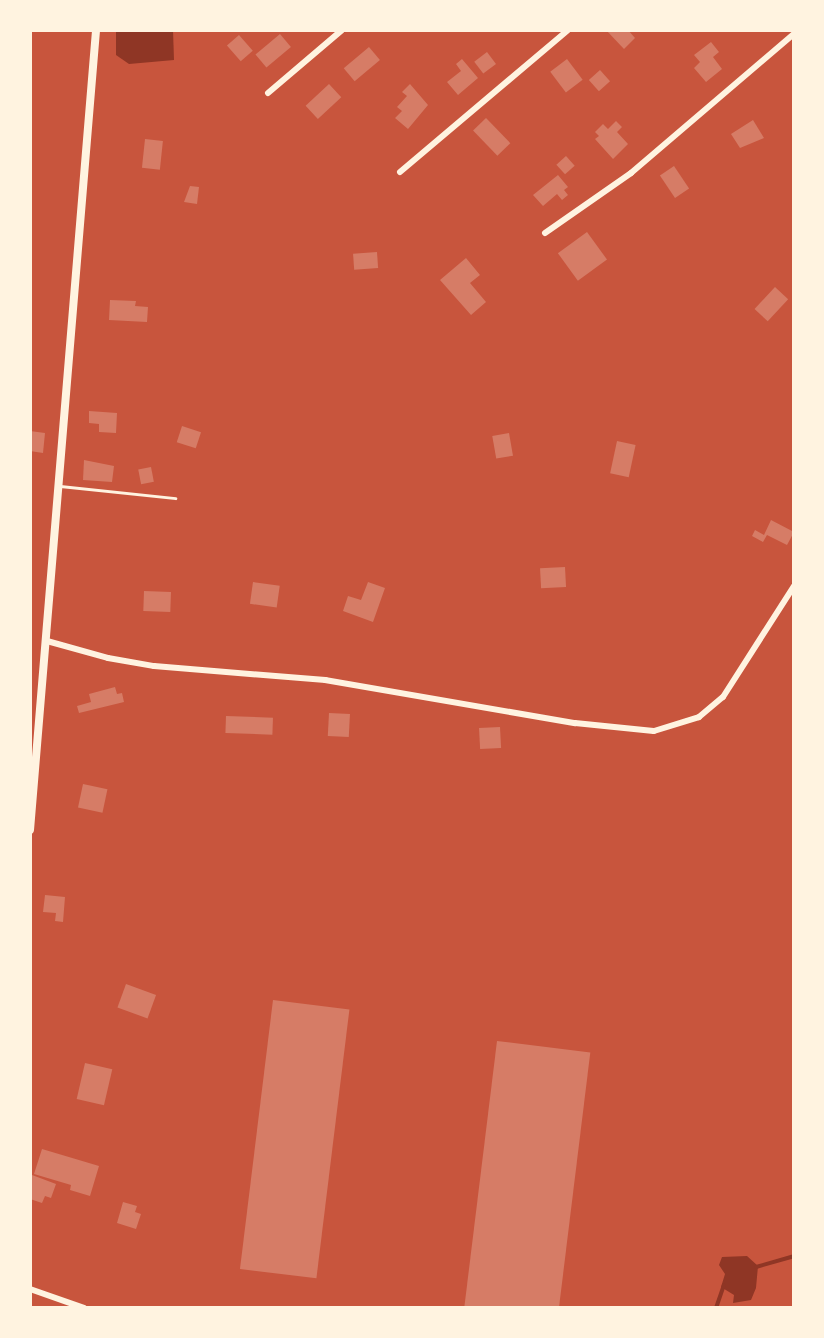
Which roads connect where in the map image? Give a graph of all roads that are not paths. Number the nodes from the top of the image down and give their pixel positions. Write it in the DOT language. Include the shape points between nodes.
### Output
graph roads {
  1 [pos="96,30"];
  2 [pos="342,30"];
  3 [pos="568,30"];
  4 [pos="794,34"];
  5 [pos="268,93"];
  6 [pos="400,172"];
  7 [pos="545,233"];
  8 [pos="60,486"];
  9 [pos="175,498"];
  10 [pos="794,586"];
  11 [pos="47,641"];
  12 [pos="30,830"];
  13 [pos="30,1289"];
  14 [pos="84,1308"];
  1 -- 8 [label="street"];
  2 -- 5 [label="street"];
  3 -- 6 [label="street"];
  4 -- 7 [label="street" via="631,173"];
  8 -- 9 [label="lane"];
  8 -- 11 [label="street"];
  10 -- 11 [label="street" via="723,697 699,717 654,731 575,723 325,680 154,666"];
  11 -- 12 [label="street"];
  13 -- 14 [label="street"];
}
